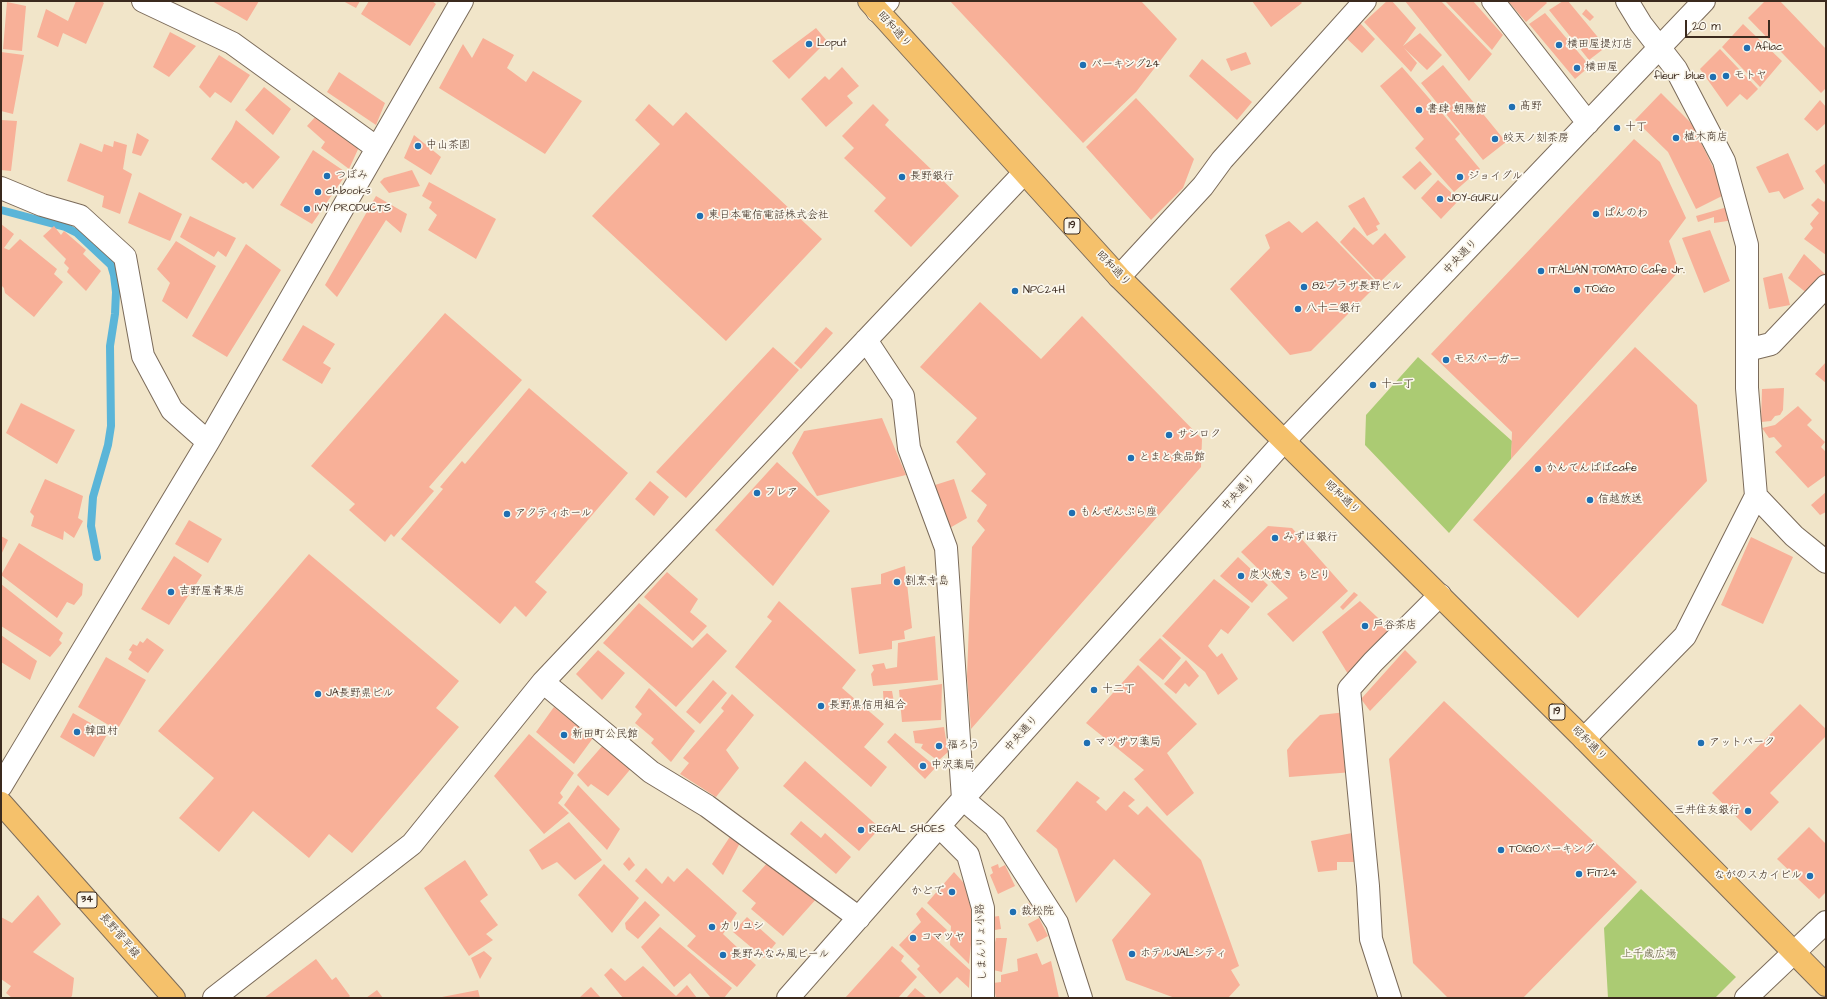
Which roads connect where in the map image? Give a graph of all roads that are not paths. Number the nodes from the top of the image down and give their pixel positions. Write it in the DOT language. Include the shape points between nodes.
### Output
graph roads {
  1 [pos="143,1"];
  2 [pos="462,1"];
  3 [pos="1365,1"];
  4 [pos="1494,1"];
  5 [pos="1627,1"];
  6 [pos="1704,1"];
  7 [pos="878,4"];
  8 [pos="1659,48"];
  9 [pos="1588,123"];
  10 [pos="376,148"];
  11 [pos="1024,173"];
  12 [pos="1,188"];
  13 [pos="1119,276"];
  14 [pos="1826,286"];
  15 [pos="866,340"];
  16 [pos="1747,350"];
  17 [pos="1284,441"];
  18 [pos="208,442"];
  19 [pos="1756,496"];
  20 [pos="1826,562"];
  21 [pos="1440,595"];
  22 [pos="543,682"];
  23 [pos="1584,739"];
  24 [pos="1,786"];
  25 [pos="963,799"];
  26 [pos="1,803"];
  27 [pos="940,827"];
  28 [pos="859,918"];
  29 [pos="1826,922"];
  30 [pos="1794,953"];
  31 [pos="1826,985"];
  32 [pos="174,998"];
  33 [pos="214,998"];
  34 [pos="788,998"];
  35 [pos="983,998"];
  36 [pos="1081,998"];
  37 [pos="1390,998"];
  38 [pos="1746,998"];
  1 -- 10 [label="street" via="232,43"];
  2 -- 10 [label="street"];
  3 -- 13 [label="street" via="1222,160 1203,186"];
  4 -- 9 [label="street"];
  5 -- 8 [label="street"];
  6 -- 8 [label="street, 中央通り"];
  7 -- 11 [label="main road, 昭和通り / 19"];
  8 -- 9 [label="street, 中央通り"];
  8 -- 16 [label="street" via="1676,69 1724,161 1747,245"];
  9 -- 17 [label="street, 中央通り"];
  10 -- 18 [label="street"];
  11 -- 13 [label="main road, 昭和通り / 19"];
  11 -- 15 [label="street"];
  12 -- 18 [label="street" via="42,205 80,216 125,257 142,356 172,410"];
  13 -- 17 [label="main road, 昭和通り / 19"];
  14 -- 16 [label="street" via="1771,344"];
  15 -- 22 [label="street"];
  15 -- 25 [label="street" via="903,396 909,448 946,548"];
  16 -- 19 [label="street" via="1747,388"];
  17 -- 21 [label="main road, 昭和通り / 19"];
  17 -- 25 [label="street, 中央通り"];
  18 -- 24 [label="street"];
  19 -- 20 [label="street" via="1794,536"];
  19 -- 23 [label="street" via="1685,636"];
  21 -- 23 [label="main road, 昭和通り / 19"];
  21 -- 37 [label="street" via="1349,689 1371,939"];
  22 -- 28 [label="street" via="651,772 707,806"];
  22 -- 33 [label="street" via="412,844"];
  23 -- 30 [label="main road, 昭和通り / 19"];
  25 -- 27 [label="street, 中央通り"];
  25 -- 36 [label="street" via="996,826 1057,923"];
  26 -- 32 [label="main road, 長野菅平線 / 34"];
  27 -- 28 [label="street, 中央通り"];
  27 -- 35 [label="street, しまんりょ小路" via="968,855 983,908"];
  28 -- 34 [label="street, 中央通り"];
  29 -- 30 [label="street"];
  30 -- 31 [label="main road, 昭和通り / 19"];
  30 -- 38 [label="street"];
}
